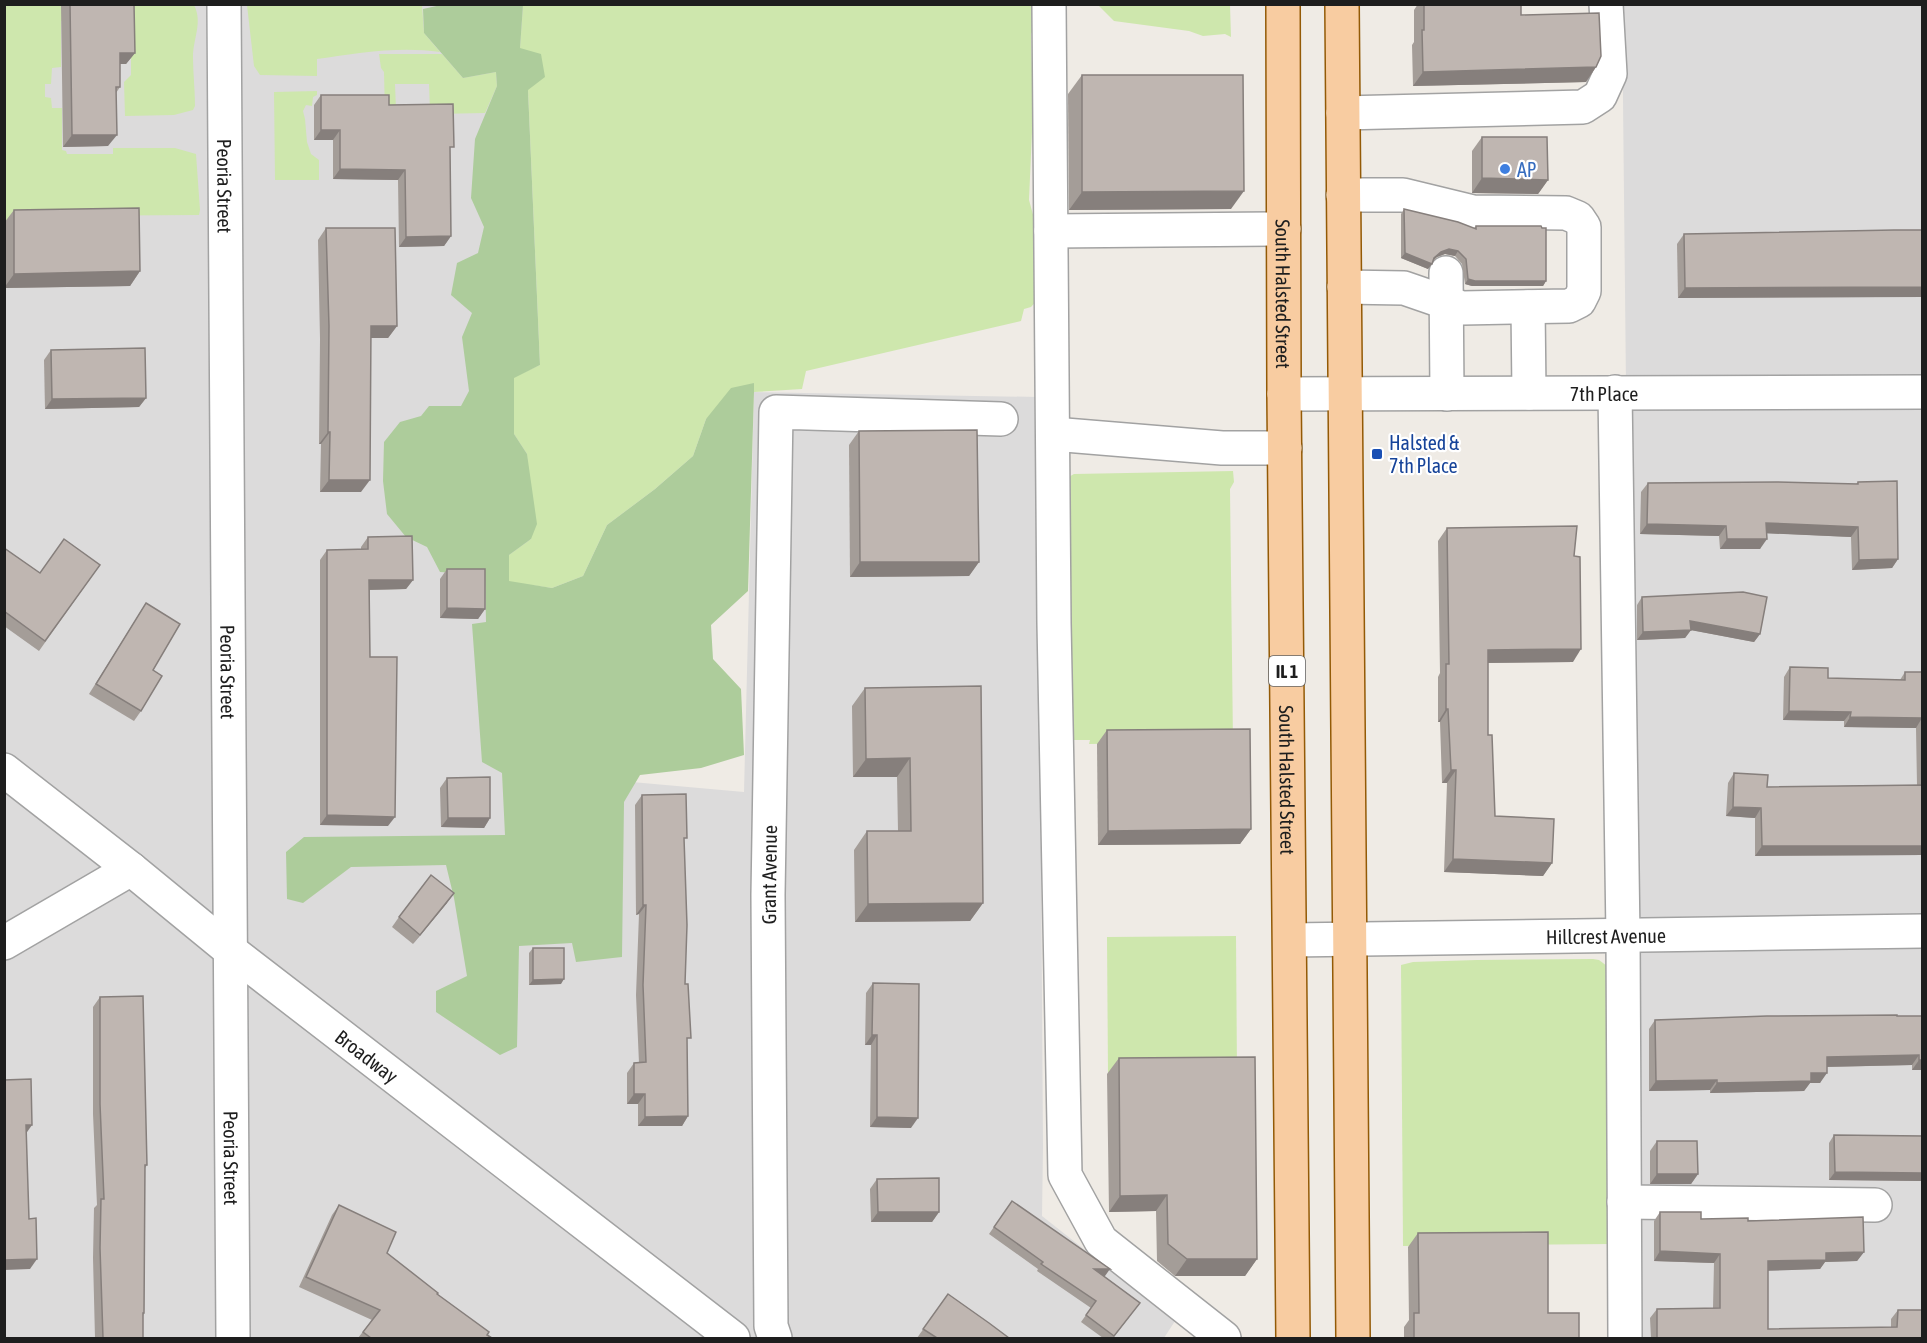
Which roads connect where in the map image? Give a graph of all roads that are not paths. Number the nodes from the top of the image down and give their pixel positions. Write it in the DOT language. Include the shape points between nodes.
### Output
graph roads {
  1 [pos="224,4"];
  2 [pos="1049,4"];
  3 [pos="1283,4"];
  4 [pos="1342,4"];
  5 [pos="1606,4"];
  6 [pos="1343,113"];
  7 [pos="1343,195"];
  8 [pos="1284,229"];
  9 [pos="1051,231"];
  10 [pos="1344,287"];
  11 [pos="1446,288"];
  12 [pos="1510,298"];
  13 [pos="1615,392"];
  14 [pos="1923,392"];
  15 [pos="1529,393"];
  16 [pos="1284,394"];
  17 [pos="1344,394"];
  18 [pos="1447,394"];
  19 [pos="1001,419"];
  20 [pos="1053,434"];
  21 [pos="1285,447"];
  22 [pos="4,770"];
  23 [pos="131,869"];
  24 [pos="1923,931"];
  25 [pos="1623,936"];
  26 [pos="1350,939"];
  27 [pos="1290,940"];
  28 [pos="4,943"];
  29 [pos="231,951"];
  30 [pos="1624,1203"];
  31 [pos="1875,1205"];
  32 [pos="236,1336"];
  33 [pos="733,1338"];
  34 [pos="775,1338"];
  35 [pos="1224,1338"];
  36 [pos="1293,1338"];
  37 [pos="1353,1338"];
  38 [pos="1625,1338"];
  1 -- 29 [label="street, Peoria Street"];
  2 -- 9 [label="street"];
  3 -- 8 [label="main road, South Halsted Street / IL 1"];
  4 -- 6 [label="main road"];
  5 -- 6 [label="street" via="1610,74 1600,96 1583,107"];
  6 -- 7 [label="main road"];
  7 -- 10 [label="main road"];
  7 -- 12 [label="street" via="1403,195 1446,213 1473,212 1502,222 1566,213 1578,218 1584,227 1584,291 1579,301 1569,306"];
  8 -- 9 [label="street"];
  8 -- 16 [label="main road, South Halsted Street / IL 1"];
  9 -- 20 [label="street"];
  10 -- 11 [label="street"];
  10 -- 17 [label="main road"];
  11 -- 12 [label="street" via="1462,308"];
  11 -- 18 [label="street"];
  12 -- 15 [label="street"];
  13 -- 14 [label="street, 7th Place"];
  13 -- 15 [label="street, 7th Place"];
  13 -- 25 [label="street"];
  15 -- 18 [label="street, 7th Place"];
  16 -- 17 [label="street, 7th Place"];
  16 -- 21 [label="main road, South Halsted Street / IL 1"];
  17 -- 18 [label="street, 7th Place"];
  17 -- 26 [label="main road"];
  19 -- 34 [label="street, Grant Avenue" via="776,412 768,895 771,1326"];
  20 -- 21 [label="street" via="1222,448"];
  20 -- 35 [label="street" via="1065,1175 1101,1241"];
  21 -- 27 [label="main road, South Halsted Street / IL 1"];
  22 -- 23 [label="street, Broadway"];
  23 -- 28 [label="street"];
  23 -- 29 [label="street, Broadway"];
  24 -- 25 [label="street, Hillcrest Avenue"];
  25 -- 26 [label="street, Hillcrest Avenue"];
  25 -- 30 [label="street"];
  26 -- 27 [label="street, Hillcrest Avenue"];
  26 -- 37 [label="main road"];
  27 -- 36 [label="main road, South Halsted Street / IL 1"];
  29 -- 32 [label="street, Peoria Street"];
  29 -- 33 [label="street, Broadway"];
  30 -- 31 [label="street"];
  30 -- 38 [label="street"];
}
